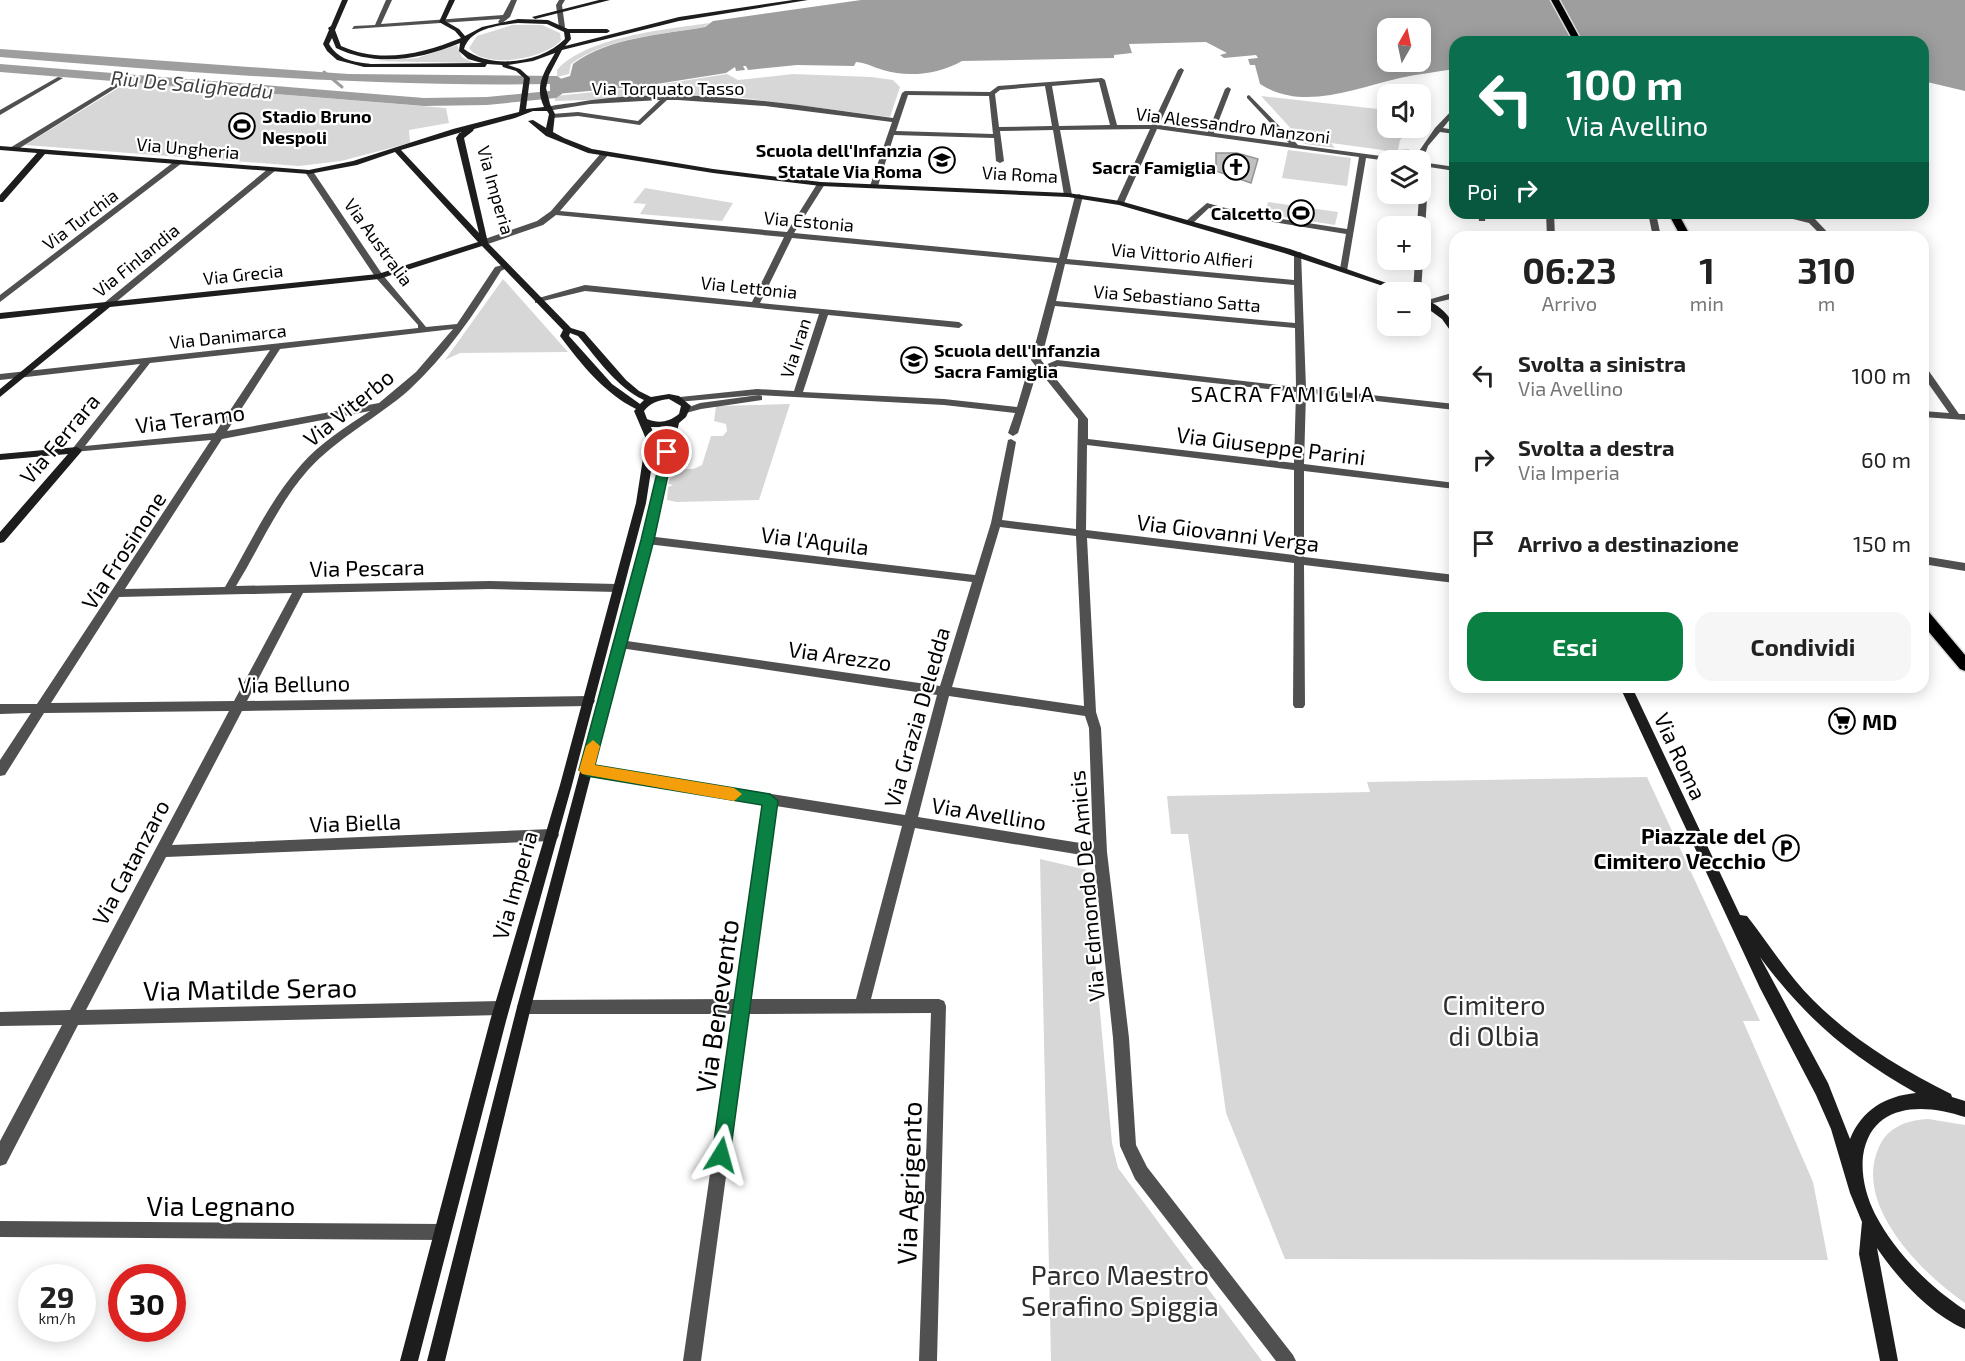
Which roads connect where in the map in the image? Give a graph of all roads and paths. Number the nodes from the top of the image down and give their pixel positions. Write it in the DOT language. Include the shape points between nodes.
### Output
graph roads {
  1 [pos="345,0"];
  2 [pos="389,0"];
  3 [pos="452,0"];
  4 [pos="513,0"];
  5 [pos="562,0"];
  6 [pos="607,0"];
  7 [pos="805,0"];
  8 [pos="1555,0"];
  9 [pos="595,3"];
  10 [pos="560,12"];
  11 [pos="543,16"];
  12 [pos="573,16"];
  13 [pos="507,17"];
  14 [pos="518,21"];
  15 [pos="442,22"];
  16 [pos="498,24"];
  17 [pos="377,26"];
  18 [pos="647,26"];
  19 [pos="331,27"];
  20 [pos="565,27"];
  21 [pos="354,28"];
  22 [pos="459,33"];
  23 [pos="1575,36"];
  24 [pos="465,39"];
  25 [pos="584,44"];
  26 [pos="448,47"];
  27 [pos="560,49"];
  28 [pos="553,59"];
  29 [pos="495,63"];
  30 [pos="481,66"];
  31 [pos="506,67"];
  32 [pos="1181,70"];
  33 [pos="60,78"];
  34 [pos="123,81"];
  35 [pos="1048,84"];
  36 [pos="1228,88"];
  37 [pos="992,94"];
  38 [pos="1249,97"];
  39 [pos="664,100"];
  40 [pos="0,113"];
  41 [pos="548,113"];
  42 [pos="1449,116"];
  43 [pos="527,118"];
  44 [pos="896,121"];
  45 [pos="1114,126"];
  46 [pos="1156,127"];
  47 [pos="1056,128"];
  48 [pos="1437,129"];
  49 [pos="1449,131"];
  50 [pos="998,132"];
  51 [pos="892,133"];
  52 [pos="549,134"];
  53 [pos="1210,135"];
  54 [pos="440,137"];
  55 [pos="460,138"];
  56 [pos="1294,147"];
  57 [pos="0,148"];
  58 [pos="12,149"];
  59 [pos="397,150"];
  60 [pos="1424,150"];
  61 [pos="43,151"];
  62 [pos="605,154"];
  63 [pos="1362,156"];
  64 [pos="1377,158"];
  65 [pos="1000,161"];
  66 [pos="178,163"];
  67 [pos="1431,166"];
  68 [pos="1449,168"];
  69 [pos="272,170"];
  70 [pos="309,172"];
  71 [pos="822,184"];
  72 [pos="874,186"];
  73 [pos="1068,195"];
  74 [pos="1079,196"];
  75 [pos="0,200"];
  76 [pos="1120,203"];
  77 [pos="1421,204"];
  78 [pos="478,212"];
  79 [pos="554,213"];
  80 [pos="461,217"];
  81 [pos="1799,219"];
  82 [pos="1190,221"];
  83 [pos="1822,231"];
  84 [pos="1348,232"];
  85 [pos="790,234"];
  86 [pos="485,242"];
  87 [pos="1298,254"];
  88 [pos="1061,261"];
  89 [pos="506,266"];
  90 [pos="1344,269"];
  91 [pos="379,276"];
  92 [pos="1380,282"];
  93 [pos="1417,282"];
  94 [pos="1299,283"];
  95 [pos="1449,296"];
  96 [pos="0,299"];
  97 [pos="1431,300"];
  98 [pos="538,301"];
  99 [pos="1051,303"];
  100 [pos="755,304"];
  101 [pos="106,305"];
  102 [pos="1431,307"];
  103 [pos="824,312"];
  104 [pos="0,316"];
  105 [pos="1449,323"];
  106 [pos="959,325"];
  107 [pos="459,326"];
  108 [pos="1300,326"];
  109 [pos="422,330"];
  110 [pos="568,330"];
  111 [pos="276,348"];
  112 [pos="147,361"];
  113 [pos="1043,369"];
  114 [pos="22,375"];
  115 [pos="1929,376"];
  116 [pos="0,377"];
  117 [pos="1301,389"];
  118 [pos="778,393"];
  119 [pos="0,394"];
  120 [pos="798,394"];
  121 [pos="651,400"];
  122 [pos="680,400"];
  123 [pos="382,405"];
  124 [pos="1449,405"];
  125 [pos="641,408"];
  126 [pos="686,410"];
  127 [pos="1019,410"];
  128 [pos="1929,414"];
  129 [pos="1961,416"];
  130 [pos="644,421"];
  131 [pos="674,422"];
  132 [pos="219,436"];
  133 [pos="1082,441"];
  134 [pos="77,450"];
  135 [pos="0,457"];
  136 [pos="1299,467"];
  137 [pos="1449,485"];
  138 [pos="996,523"];
  139 [pos="1081,534"];
  140 [pos="0,538"];
  141 [pos="647,540"];
  142 [pos="1299,560"];
  143 [pos="1929,561"];
  144 [pos="1965,567"];
  145 [pos="1449,578"];
  146 [pos="977,579"];
  147 [pos="300,588"];
  148 [pos="617,588"];
  149 [pos="229,589"];
  150 [pos="118,593"];
  151 [pos="1929,622"];
  152 [pos="620,644"];
  153 [pos="1965,666"];
  154 [pos="944,692"];
  155 [pos="1629,693"];
  156 [pos="589,701"];
  157 [pos="236,705"];
  158 [pos="1299,705"];
  159 [pos="42,708"];
  160 [pos="0,709"];
  161 [pos="1090,712"];
  162 [pos="587,770"];
  163 [pos="0,771"];
  164 [pos="770,801"];
  165 [pos="908,821"];
  166 [pos="552,835"];
  167 [pos="160,851"];
  168 [pos="1100,852"];
  169 [pos="1731,907"];
  170 [pos="742,1005"];
  171 [pos="862,1005"];
  172 [pos="524,1007"];
  173 [pos="501,1008"];
  174 [pos="72,1017"];
  175 [pos="0,1019"];
  176 [pos="1962,1108"];
  177 [pos="0,1158"];
  178 [pos="1855,1179"];
  179 [pos="1870,1222"];
  180 [pos="0,1229"];
  181 [pos="442,1232"];
  182 [pos="1965,1320"];
  183 [pos="409,1361"];
  184 [pos="436,1361"];
  185 [pos="692,1361"];
  186 [pos="928,1361"];
  187 [pos="1287,1361"];
  188 [pos="1889,1361"];
  1 -- 19 [label="street"];
  2 -- 17 [label="street"];
  3 -- 15 [label="street"];
  4 -- 13 [label="street"];
  5 -- 10 [label="street"];
  6 -- 9 [label="street"];
  7 -- 18 [label="street"];
  8 -- 23 [label="main road"];
  9 -- 10 [label="street"];
  9 -- 12 [label="street"];
  10 -- 11 [label="street"];
  10 -- 20 [label="street"];
  11 -- 13 [label="street"];
  11 -- 14 [label="street"];
  13 -- 15 [label="street"];
  13 -- 16 [label="street"];
  14 -- 16 [label="street"];
  14 -- 20 [label="street"];
  15 -- 17 [label="street"];
  15 -- 22 [label="street"];
  16 -- 24 [label="street"];
  17 -- 21 [label="street"];
  18 -- 20 [label="street" via="605,32"];
  18 -- 25 [label="street"];
  19 -- 26 [label="street" via="338,47 364,56 413,55"];
  19 -- 30 [label="street" via="328,50 355,64"];
  20 -- 27 [label="street" via="568,39"];
  22 -- 24 [label="street"];
  22 -- 26 [label="street"];
  24 -- 26 [label="street"];
  24 -- 29 [label="street" via="461,50 465,55"];
  25 -- 27 [label="street"];
  25 -- 28 [label="street"];
  27 -- 28 [label="street"];
  27 -- 29 [label="street" via="531,60"];
  28 -- 41 [label="street" via="543,77"];
  29 -- 30 [label="street"];
  29 -- 31 [label="street"];
  30 -- 31 [label="street"];
  31 -- 43 [label="street" via="527,78"];
  32 -- 46 [label="street"];
  33 -- 40 [label="street"];
  34 -- 58 [label="street"];
  35 -- 37 [label="street" via="998,88"];
  35 -- 45 [label="street" via="1102,80"];
  35 -- 47 [label="street"];
  36 -- 53 [label="street"];
  37 -- 44 [label="street" via="905,93"];
  37 -- 50 [label="street"];
  38 -- 56 [label="street"];
  39 -- 41 [label="street, Via Torquato Tasso" via="599,101"];
  39 -- 41 [label="street, Via Torquato Tasso" via="640,123"];
  39 -- 44 [label="street, Via Torquato Tasso" via="744,101"];
  41 -- 43 [label="street"];
  41 -- 43 [label="street" via="532,109"];
  41 -- 52 [label="street"];
  42 -- 48 [label="street"];
  43 -- 52 [label="street, Via Roma"];
  43 -- 54 [label="street, Via Ungheria"];
  43 -- 55 [label="street, Via Imperia" via="472,130"];
  44 -- 51 [label="street"];
  45 -- 46 [label="street, Via Alessandro Manzoni"];
  45 -- 47 [label="street, Via Alessandro Manzoni"];
  46 -- 53 [label="street, Via Alessandro Manzoni"];
  46 -- 76 [label="street"];
  47 -- 50 [label="street, Via Alessandro Manzoni"];
  47 -- 73 [label="street"];
  48 -- 49 [label="street"];
  48 -- 60 [label="street"];
  50 -- 51 [label="street, Via Alessandro Manzoni"];
  50 -- 65 [label="street"];
  51 -- 72 [label="street"];
  52 -- 62 [label="street, Via Roma" via="576,147"];
  53 -- 56 [label="street, Via Alessandro Manzoni"];
  54 -- 55 [label="street, Via Ungheria"];
  54 -- 59 [label="street, Via Ungheria"];
  55 -- 78 [label="street, Via Imperia"];
  56 -- 63 [label="street, Via Alessandro Manzoni"];
  57 -- 58 [label="street, Via Ungheria"];
  58 -- 61 [label="street, Via Ungheria"];
  59 -- 70 [label="street, Via Ungheria"];
  59 -- 80 [label="street"];
  61 -- 66 [label="street, Via Ungheria"];
  61 -- 75 [label="street"];
  62 -- 71 [label="street, Via Roma"];
  62 -- 79 [label="street"];
  63 -- 64 [label="street, Via Alessandro Manzoni"];
  63 -- 84 [label="street"];
  66 -- 69 [label="street, Via Ungheria"];
  66 -- 96 [label="street, Via Turchia"];
  67 -- 68 [label="street"];
  69 -- 70 [label="street, Via Ungheria"];
  69 -- 101 [label="street, Via Finlandia"];
  70 -- 91 [label="street, Via Australia"];
  71 -- 72 [label="street, Via Roma"];
  71 -- 85 [label="street"];
  72 -- 73 [label="street, Via Roma"];
  73 -- 74 [label="street, Via Roma"];
  74 -- 76 [label="street, Via Roma"];
  74 -- 88 [label="street"];
  76 -- 82 [label="street, Via Roma"];
  77 -- 93 [label="street"];
  78 -- 80 [label="street"];
  78 -- 86 [label="street, Via Imperia"];
  79 -- 85 [label="street, Via Estonia"];
  79 -- 86 [label="street" via="540,223"];
  80 -- 86 [label="street"];
  81 -- 83 [label="street" via="1812,222"];
  82 -- 84 [label="street" via="1207,205 1248,216"];
  82 -- 87 [label="street, Via Roma"];
  84 -- 90 [label="street"];
  85 -- 88 [label="street, Via Estonia"];
  85 -- 100 [label="street"];
  86 -- 89 [label="street, Via Imperia"];
  86 -- 91 [label="street, Via Grecia"];
  87 -- 90 [label="street, Via Roma"];
  87 -- 94 [label="street"];
  88 -- 94 [label="street, Via Vittorio Alfieri"];
  88 -- 99 [label="street"];
  89 -- 98 [label="street, Via Imperia"];
  89 -- 107 [label="street, Via Viterbo" via="498,269"];
  90 -- 92 [label="street, Via Roma"];
  91 -- 101 [label="street, Via Grecia"];
  91 -- 109 [label="street, Via Australia" via="422,325"];
  94 -- 108 [label="street"];
  95 -- 97 [label="street"];
  98 -- 100 [label="street, Via Lettonia" via="585,288"];
  98 -- 110 [label="street, Via Imperia"];
  99 -- 108 [label="street, Via Sebastiano Satta"];
  99 -- 113 [label="street" via="1036,360"];
  100 -- 103 [label="street, Via Lettonia"];
  101 -- 104 [label="street, Via Grecia"];
  101 -- 114 [label="street, Via Finlandia"];
  102 -- 105 [label="street"];
  103 -- 106 [label="street, Via Lettonia"];
  103 -- 120 [label="street, Via Iran"];
  107 -- 109 [label="street, Via Danimarca"];
  107 -- 123 [label="street, Via Viterbo" via="429,364"];
  108 -- 117 [label="street"];
  109 -- 111 [label="street, Via Danimarca"];
  110 -- 121 [label="street, Via Imperia" via="581,334 623,382"];
  110 -- 125 [label="street, Via Imperia" via="564,336 590,366 619,396"];
  111 -- 112 [label="street, Via Danimarca"];
  111 -- 132 [label="street, Via Frosinone"];
  112 -- 114 [label="street, Via Danimarca"];
  112 -- 134 [label="street, Via Ferrara"];
  113 -- 117 [label="street" via="1057,363"];
  113 -- 127 [label="street, Via Grazia Deledda" via="1032,374"];
  113 -- 133 [label="street, Via Edmondo De Amicis" via="1083,419"];
  114 -- 116 [label="street, Via Danimarca"];
  114 -- 119 [label="street, Via Finlandia"];
  115 -- 129 [label="street"];
  117 -- 124 [label="street"];
  117 -- 136 [label="street"];
  118 -- 120 [label="street"];
  118 -- 122 [label="street" via="715,394"];
  118 -- 126 [label="street"];
  120 -- 127 [label="street"];
  121 -- 122 [label="street"];
  121 -- 125 [label="street"];
  122 -- 126 [label="street"];
  123 -- 132 [label="street, Via Teramo"];
  123 -- 149 [label="street, Via Viterbo" via="312,460 294,480"];
  125 -- 130 [label="street, Via Imperia" via="639,414"];
  126 -- 131 [label="street"];
  127 -- 138 [label="street, Via Grazia Deledda"];
  128 -- 129 [label="street"];
  130 -- 131 [label="street" via="661,425"];
  130 -- 148 [label="street, Via Imperia" via="651,439 650,452 641,503"];
  131 -- 141 [label="street, Via Imperia"];
  132 -- 134 [label="street, Via Teramo"];
  132 -- 150 [label="street, Via Frosinone"];
  133 -- 136 [label="street, Via Giuseppe Parini"];
  133 -- 139 [label="street, Via Edmondo De Amicis"];
  134 -- 135 [label="street, Via Teramo"];
  134 -- 140 [label="street, Via Ferrara"];
  136 -- 137 [label="street, Via Giuseppe Parini"];
  136 -- 142 [label="street"];
  138 -- 139 [label="street, Via Giovanni Verga"];
  138 -- 146 [label="street, Via Grazia Deledda"];
  139 -- 142 [label="street, Via Giovanni Verga"];
  139 -- 161 [label="street, Via Edmondo De Amicis"];
  141 -- 146 [label="street, Via l'Aquila"];
  141 -- 152 [label="street, Via Imperia"];
  142 -- 145 [label="street, Via Giovanni Verga"];
  142 -- 158 [label="street"];
  143 -- 144 [label="street"];
  146 -- 154 [label="street, Via Grazia Deledda"];
  147 -- 148 [label="street, Via Pescara"];
  147 -- 149 [label="street, Via Pescara"];
  147 -- 157 [label="street, Via Catanzaro"];
  148 -- 156 [label="street, Via Imperia"];
  149 -- 150 [label="street, Via Pescara"];
  150 -- 159 [label="street, Via Frosinone"];
  151 -- 153 [label="main road"];
  152 -- 154 [label="street, Via Arezzo"];
  152 -- 162 [label="street, Via Imperia"];
  154 -- 161 [label="street, Via Arezzo"];
  154 -- 165 [label="street, Via Grazia Deledda"];
  155 -- 169 [label="street, Via Roma"];
  156 -- 157 [label="street, Via Belluno"];
  156 -- 166 [label="street, Via Imperia"];
  157 -- 159 [label="street, Via Belluno"];
  157 -- 167 [label="street, Via Catanzaro"];
  159 -- 160 [label="street, Via Belluno"];
  159 -- 163 [label="street, Via Frosinone"];
  161 -- 168 [label="street, Via Edmondo De Amicis" via="1095,728"];
  162 -- 164 [label="street, Via Avellino"];
  162 -- 172 [label="street, Via Imperia"];
  164 -- 165 [label="street, Via Avellino"];
  164 -- 170 [label="street, Via Benevento"];
  165 -- 168 [label="street, Via Avellino"];
  165 -- 171 [label="street, Via Grazia Deledda"];
  166 -- 167 [label="street, Via Biella"];
  166 -- 173 [label="street, Via Imperia"];
  167 -- 174 [label="street, Via Catanzaro"];
  168 -- 187 [label="street, Via Edmondo De Amicis" via="1121,1038 1128,1146 1141,1173"];
  169 -- 176 [label="street" via="1808,1004 1869,1055 1911,1083"];
  169 -- 178 [label="street" via="1765,982 1822,1089"];
  170 -- 171 [label="street"];
  170 -- 172 [label="street"];
  170 -- 185 [label="street, Via Benevento"];
  171 -- 186 [label="street, Via Agrigento" via="939,1006"];
  172 -- 184 [label="street, Via Imperia"];
  173 -- 174 [label="street, Via Matilde Serao"];
  173 -- 181 [label="street, Via Imperia"];
  174 -- 175 [label="street, Via Matilde Serao"];
  174 -- 177 [label="street, Via Catanzaro"];
  176 -- 178 [label="street" via="1928,1101 1900,1102 1878,1112 1862,1128 1854,1151"];
  178 -- 179 [label="street"];
  179 -- 182 [label="street" via="1891,1255 1920,1287"];
  179 -- 188 [label="street" via="1868,1254"];
  180 -- 181 [label="street, Via Legnano"];
  181 -- 183 [label="street, Via Imperia"];
}
